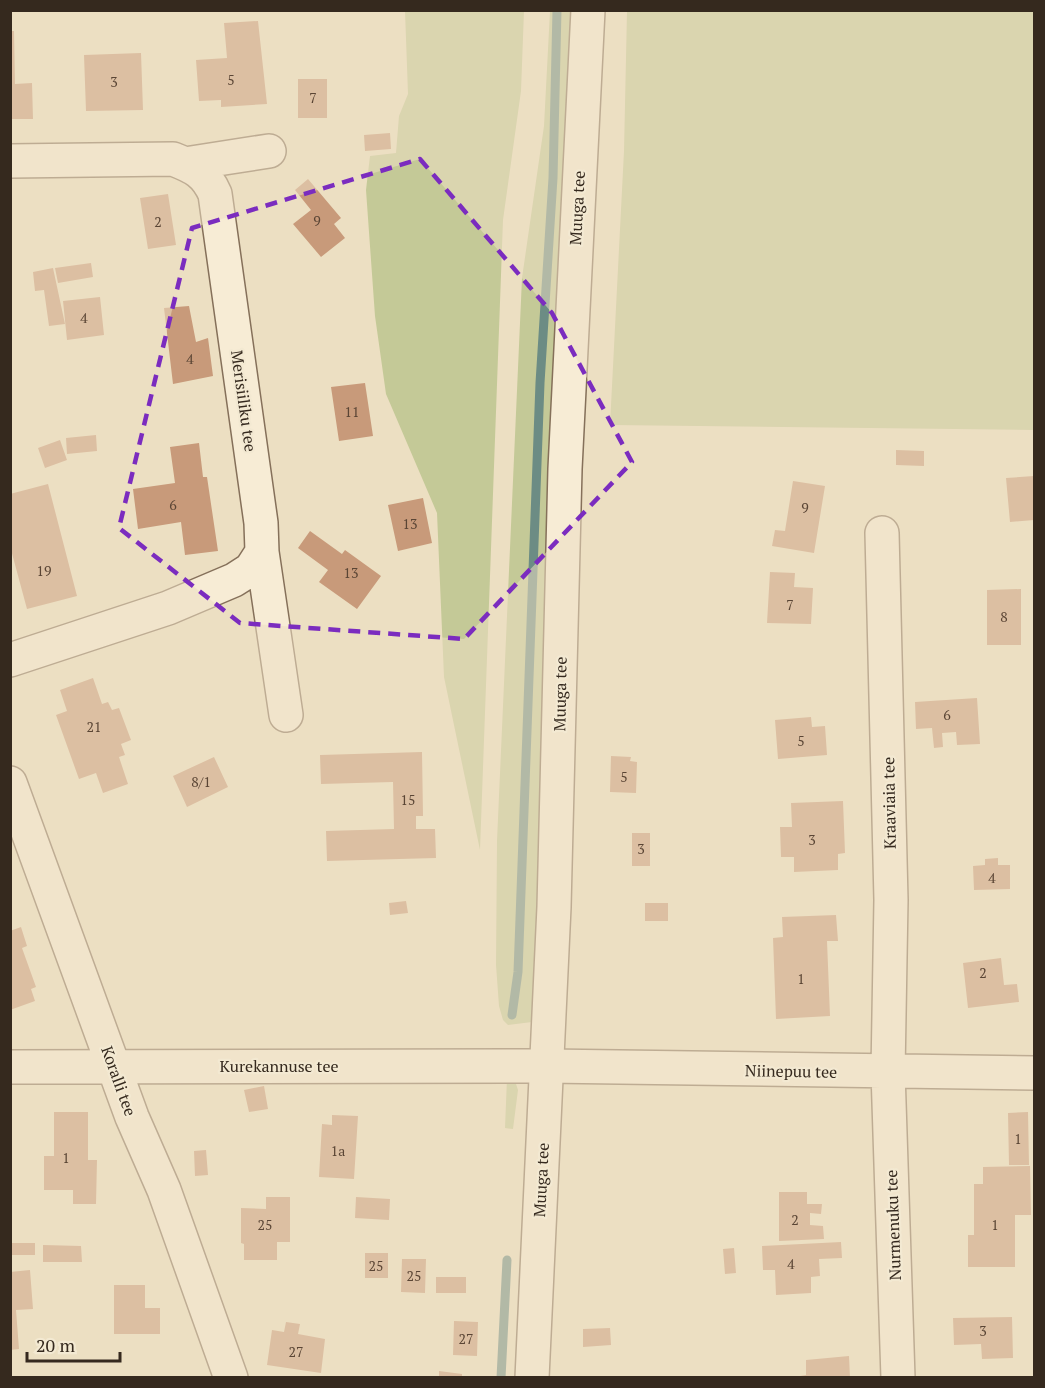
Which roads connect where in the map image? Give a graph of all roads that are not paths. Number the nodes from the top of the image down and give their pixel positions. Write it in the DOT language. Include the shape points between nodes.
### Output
graph roads {
  1 [pos="588,10"];
  2 [pos="268,151"];
  3 [pos="10,161"];
  4 [pos="185,164"];
  5 [pos="882,533"];
  6 [pos="262,552"];
  7 [pos="10,660"];
  8 [pos="286,715"];
  9 [pos="10,783"];
  10 [pos="114,1066"];
  11 [pos="547,1066"];
  12 [pos="10,1068"];
  13 [pos="888,1072"];
  14 [pos="1035,1073"];
  15 [pos="231,1377"];
  16 [pos="532,1377"];
  17 [pos="898,1377"];
  1 -- 11 [label="street, Muuga tee" via="565,468"];
  2 -- 4 [label="street"];
  3 -- 4 [label="street, Merisiiliku tee" via="173,159"];
  4 -- 6 [label="street, Merisiiliku tee" via="195,167 209,180 215,194"];
  5 -- 13 [label="street, Kraaviaia tee" via="891,900"];
  6 -- 7 [label="street" via="251,569 234,580 168,608"];
  6 -- 8 [label="street, Merisiiliku tee"];
  9 -- 10 [label="street, Koralli tee"];
  10 -- 11 [label="street, Kurekannuse tee"];
  10 -- 12 [label="street, Kurekannuse tee"];
  10 -- 15 [label="street, Koralli tee" via="165,1190"];
  11 -- 13 [label="street, Niinepuu tee"];
  11 -- 16 [label="street, Muuga tee"];
  13 -- 14 [label="street, Niinepuu tee"];
  13 -- 17 [label="street, Nurmenuku tee"];
}
